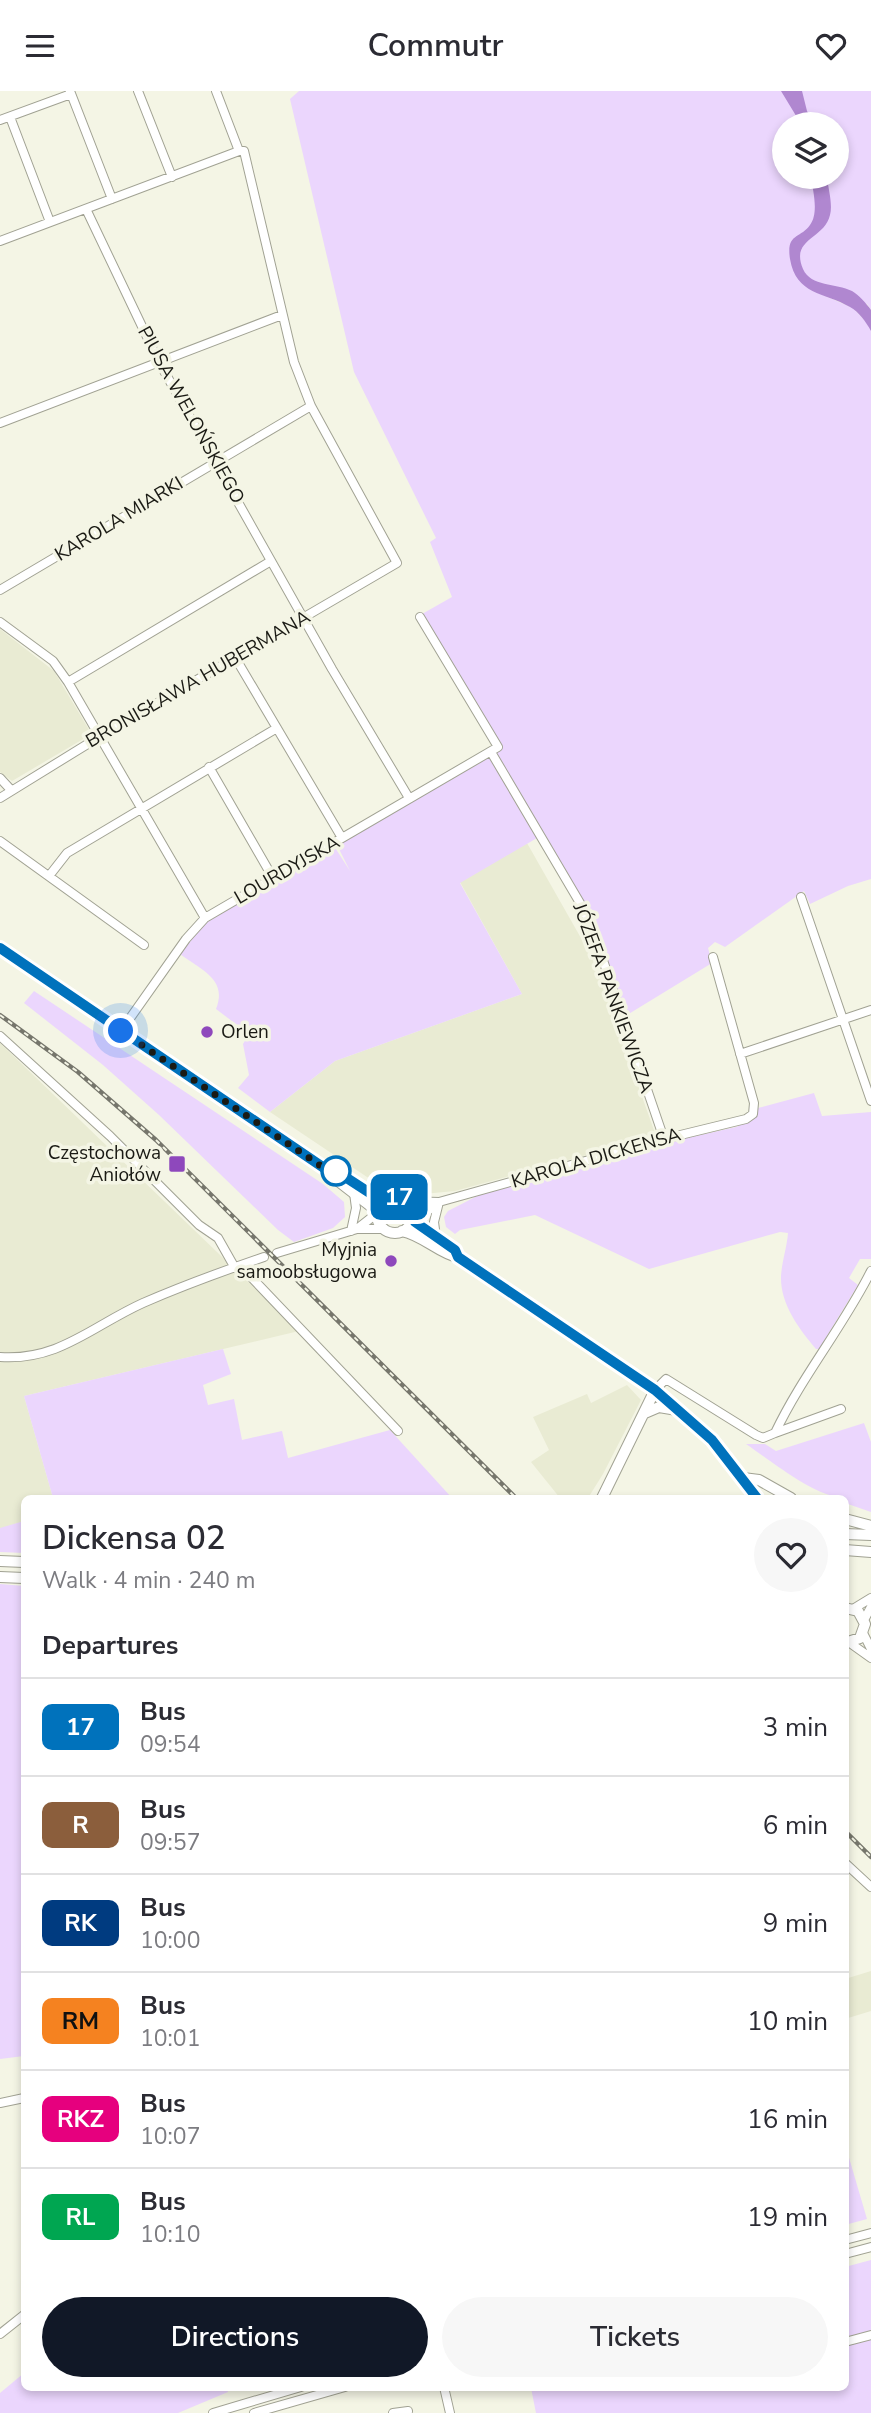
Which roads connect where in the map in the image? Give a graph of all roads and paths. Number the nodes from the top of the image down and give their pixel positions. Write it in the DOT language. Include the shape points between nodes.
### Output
graph roads {
  1 [pos="138,91"];
  2 [pos="216,91"];
  3 [pos="71,93"];
  4 [pos="10,117"];
  5 [pos="0,120"];
  6 [pos="241,151"];
  7 [pos="172,177"];
  8 [pos="112,199"];
  9 [pos="86,209"];
  10 [pos="50,222"];
  11 [pos="0,241"];
  12 [pos="282,315"];
  13 [pos="159,362"];
  14 [pos="311,406"];
  15 [pos="0,422"];
  16 [pos="216,461"];
  17 [pos="271,561"];
  18 [pos="0,590"];
  19 [pos="420,617"];
  20 [pos="303,618"];
  21 [pos="0,622"];
  22 [pos="236,659"];
  23 [pos="68,682"];
  24 [pos="277,728"];
  25 [pos="99,737"];
  26 [pos="491,752"];
  27 [pos="209,768"];
  28 [pos="0,778"];
  29 [pos="11,790"];
  30 [pos="0,798"];
  31 [pos="410,798"];
  32 [pos="141,807"];
  33 [pos="342,838"];
  34 [pos="0,841"];
  35 [pos="49,876"];
  36 [pos="273,878"];
  37 [pos="801,897"];
  38 [pos="205,918"];
  39 [pos="144,945"];
  40 [pos="0,948"];
  41 [pos="713,957"];
  42 [pos="871,1010"];
  43 [pos="843,1019"];
  44 [pos="121,1031"];
  45 [pos="0,1037"];
  46 [pos="740,1054"];
  47 [pos="871,1101"];
  48 [pos="664,1139"];
  49 [pos="330,1172"];
  50 [pos="354,1193"];
  51 [pos="385,1199"];
  52 [pos="407,1202"];
  53 [pos="438,1204"];
  54 [pos="377,1212"];
  55 [pos="412,1218"];
  56 [pos="384,1229"];
  57 [pos="354,1230"];
  58 [pos="402,1231"];
  59 [pos="436,1237"];
  60 [pos="277,1253"];
  61 [pos="264,1257"];
  62 [pos="458,1257"];
  63 [pos="245,1264"];
  64 [pos="235,1268"];
  65 [pos="871,1271"];
  66 [pos="0,1357"];
  67 [pos="655,1390"];
  68 [pos="841,1409"];
  69 [pos="680,1411"];
  70 [pos="645,1413"];
  71 [pos="398,1431"];
  72 [pos="775,1433"];
  73 [pos="743,1478"];
  74 [pos="604,1495"];
  75 [pos="756,1495"];
  76 [pos="786,1495"];
  77 [pos="849,1520"];
  78 [pos="871,1526"];
  79 [pos="849,1534"];
  80 [pos="871,1535"];
  81 [pos="849,1551"];
  82 [pos="871,1552"];
  83 [pos="0,1561"];
  84 [pos="21,1562"];
  85 [pos="0,1577"];
  86 [pos="21,1578"];
  87 [pos="871,1598"];
  88 [pos="871,1607"];
  89 [pos="849,1608"];
  90 [pos="849,1609"];
  91 [pos="864,1620"];
  92 [pos="863,1633"];
  93 [pos="849,1642"];
  94 [pos="849,1644"];
  95 [pos="871,1649"];
  96 [pos="871,1658"];
  97 [pos="849,1867"];
  98 [pos="871,1887"];
  99 [pos="21,2099"];
  100 [pos="0,2103"];
  101 [pos="871,2233"];
  102 [pos="849,2239"];
  103 [pos="871,2247"];
  104 [pos="849,2253"];
  105 [pos="21,2317"];
  106 [pos="0,2334"];
  107 [pos="871,2335"];
  108 [pos="849,2341"];
  109 [pos="287,2391"];
  110 [pos="331,2391"];
  111 [pos="445,2391"];
  112 [pos="408,2411"];
  113 [pos="213,2413"];
  114 [pos="254,2413"];
  115 [pos="393,2413"];
  116 [pos="450,2413"];
  1 -- 7 [label="street"];
  2 -- 6 [label="street"];
  3 -- 4 [label="street"];
  3 -- 8 [label="street"];
  4 -- 5 [label="street"];
  4 -- 10 [label="street"];
  6 -- 7 [label="street"];
  6 -- 12 [label="street"];
  7 -- 8 [label="street"];
  8 -- 9 [label="street"];
  9 -- 10 [label="street"];
  9 -- 13 [label="street, PIUSA WELOŃSKIEGO"];
  10 -- 11 [label="street"];
  12 -- 13 [label="street"];
  12 -- 14 [label="street"];
  13 -- 15 [label="street"];
  13 -- 16 [label="street, PIUSA WELOŃSKIEGO"];
  14 -- 16 [label="street, KAROLA MIARKI"];
  14 -- 20 [label="street, BRONISŁAWA HUBERMANA" via="397,563"];
  16 -- 17 [label="street, PIUSA WELOŃSKIEGO"];
  16 -- 18 [label="street, KAROLA MIARKI"];
  17 -- 20 [label="street, PIUSA WELOŃSKIEGO"];
  17 -- 23 [label="street"];
  19 -- 26 [label="street, JÓZEFA PANKIEWICZA" via="498,747"];
  20 -- 22 [label="street, BRONISŁAWA HUBERMANA"];
  20 -- 31 [label="street, PIUSA WELOŃSKIEGO"];
  21 -- 23 [label="street" via="53,661"];
  22 -- 24 [label="street"];
  22 -- 25 [label="street, BRONISŁAWA HUBERMANA"];
  23 -- 25 [label="street"];
  24 -- 27 [label="street"];
  24 -- 33 [label="street"];
  25 -- 29 [label="street, BRONISŁAWA HUBERMANA"];
  25 -- 32 [label="street"];
  26 -- 31 [label="street, LOURDYJSKA"];
  26 -- 48 [label="street, JÓZEFA PANKIEWICZA" via="593,931"];
  27 -- 32 [label="street"];
  27 -- 36 [label="street"];
  28 -- 29 [label="street"];
  29 -- 30 [label="street, BRONISŁAWA HUBERMANA"];
  31 -- 33 [label="street, LOURDYJSKA"];
  32 -- 35 [label="street" via="67,853"];
  32 -- 38 [label="street"];
  33 -- 36 [label="street, LOURDYJSKA"];
  34 -- 35 [label="street"];
  35 -- 39 [label="street"];
  36 -- 38 [label="street, LOURDYJSKA"];
  37 -- 43 [label="street"];
  38 -- 44 [label="street, LOURDYJSKA"];
  40 -- 44 [label="main road"];
  41 -- 46 [label="street"];
  42 -- 43 [label="street"];
  43 -- 46 [label="street"];
  43 -- 47 [label="street"];
  44 -- 49 [label="main road"];
  45 -- 64 [label="street" via="218,1238"];
  46 -- 48 [label="street, KAROLA DICKENSA" via="753,1114"];
  48 -- 53 [label="street, KAROLA DICKENSA"];
  49 -- 50 [label="main road"];
  49 -- 51 [label="main road" via="336,1171"];
  50 -- 54 [label="main road"];
  50 -- 57 [label="street"];
  51 -- 52 [label="main road" via="394,1196"];
  51 -- 54 [label="main road"];
  52 -- 53 [label="street, KAROLA DICKENSA"];
  52 -- 55 [label="main road"];
  53 -- 55 [label="street, KAROLA DICKENSA"];
  53 -- 59 [label="street"];
  54 -- 56 [label="main road"];
  54 -- 57 [label="street"];
  55 -- 58 [label="main road"];
  55 -- 59 [label="main road"];
  56 -- 57 [label="street"];
  56 -- 58 [label="main road"];
  57 -- 60 [label="street"];
  58 -- 62 [label="main road"];
  59 -- 62 [label="main road"];
  61 -- 63 [label="street"];
  62 -- 67 [label="main road"];
  63 -- 64 [label="street"];
  63 -- 71 [label="street" via="251,1277"];
  64 -- 66 [label="street" via="141,1304 53,1350 22,1358"];
  65 -- 72 [label="street"];
  67 -- 69 [label="main road"];
  67 -- 70 [label="main road"];
  67 -- 72 [label="street" via="666,1379 756,1435 763,1438"];
  68 -- 72 [label="street"];
  69 -- 70 [label="main road" via="659,1407"];
  69 -- 73 [label="main road"];
  70 -- 74 [label="main road"];
  73 -- 75 [label="main road"];
  73 -- 76 [label="main road" via="759,1480"];
  77 -- 78 [label="main road"];
  79 -- 80 [label="main road"];
  81 -- 82 [label="main road"];
  83 -- 84 [label="main road"];
  85 -- 86 [label="main road"];
  87 -- 89 [label="street"];
  88 -- 91 [label="street"];
  90 -- 91 [label="main road"];
  91 -- 92 [label="main road"];
  92 -- 93 [label="main road"];
  92 -- 95 [label="street"];
  94 -- 96 [label="street"];
  97 -- 98 [label="street"];
  99 -- 100 [label="street"];
  101 -- 102 [label="street"];
  103 -- 104 [label="street"];
  105 -- 106 [label="street"];
  107 -- 108 [label="street"];
  109 -- 113 [label="street"];
  110 -- 114 [label="street"];
  111 -- 116 [label="street"];
  112 -- 115 [label="street"];
}
